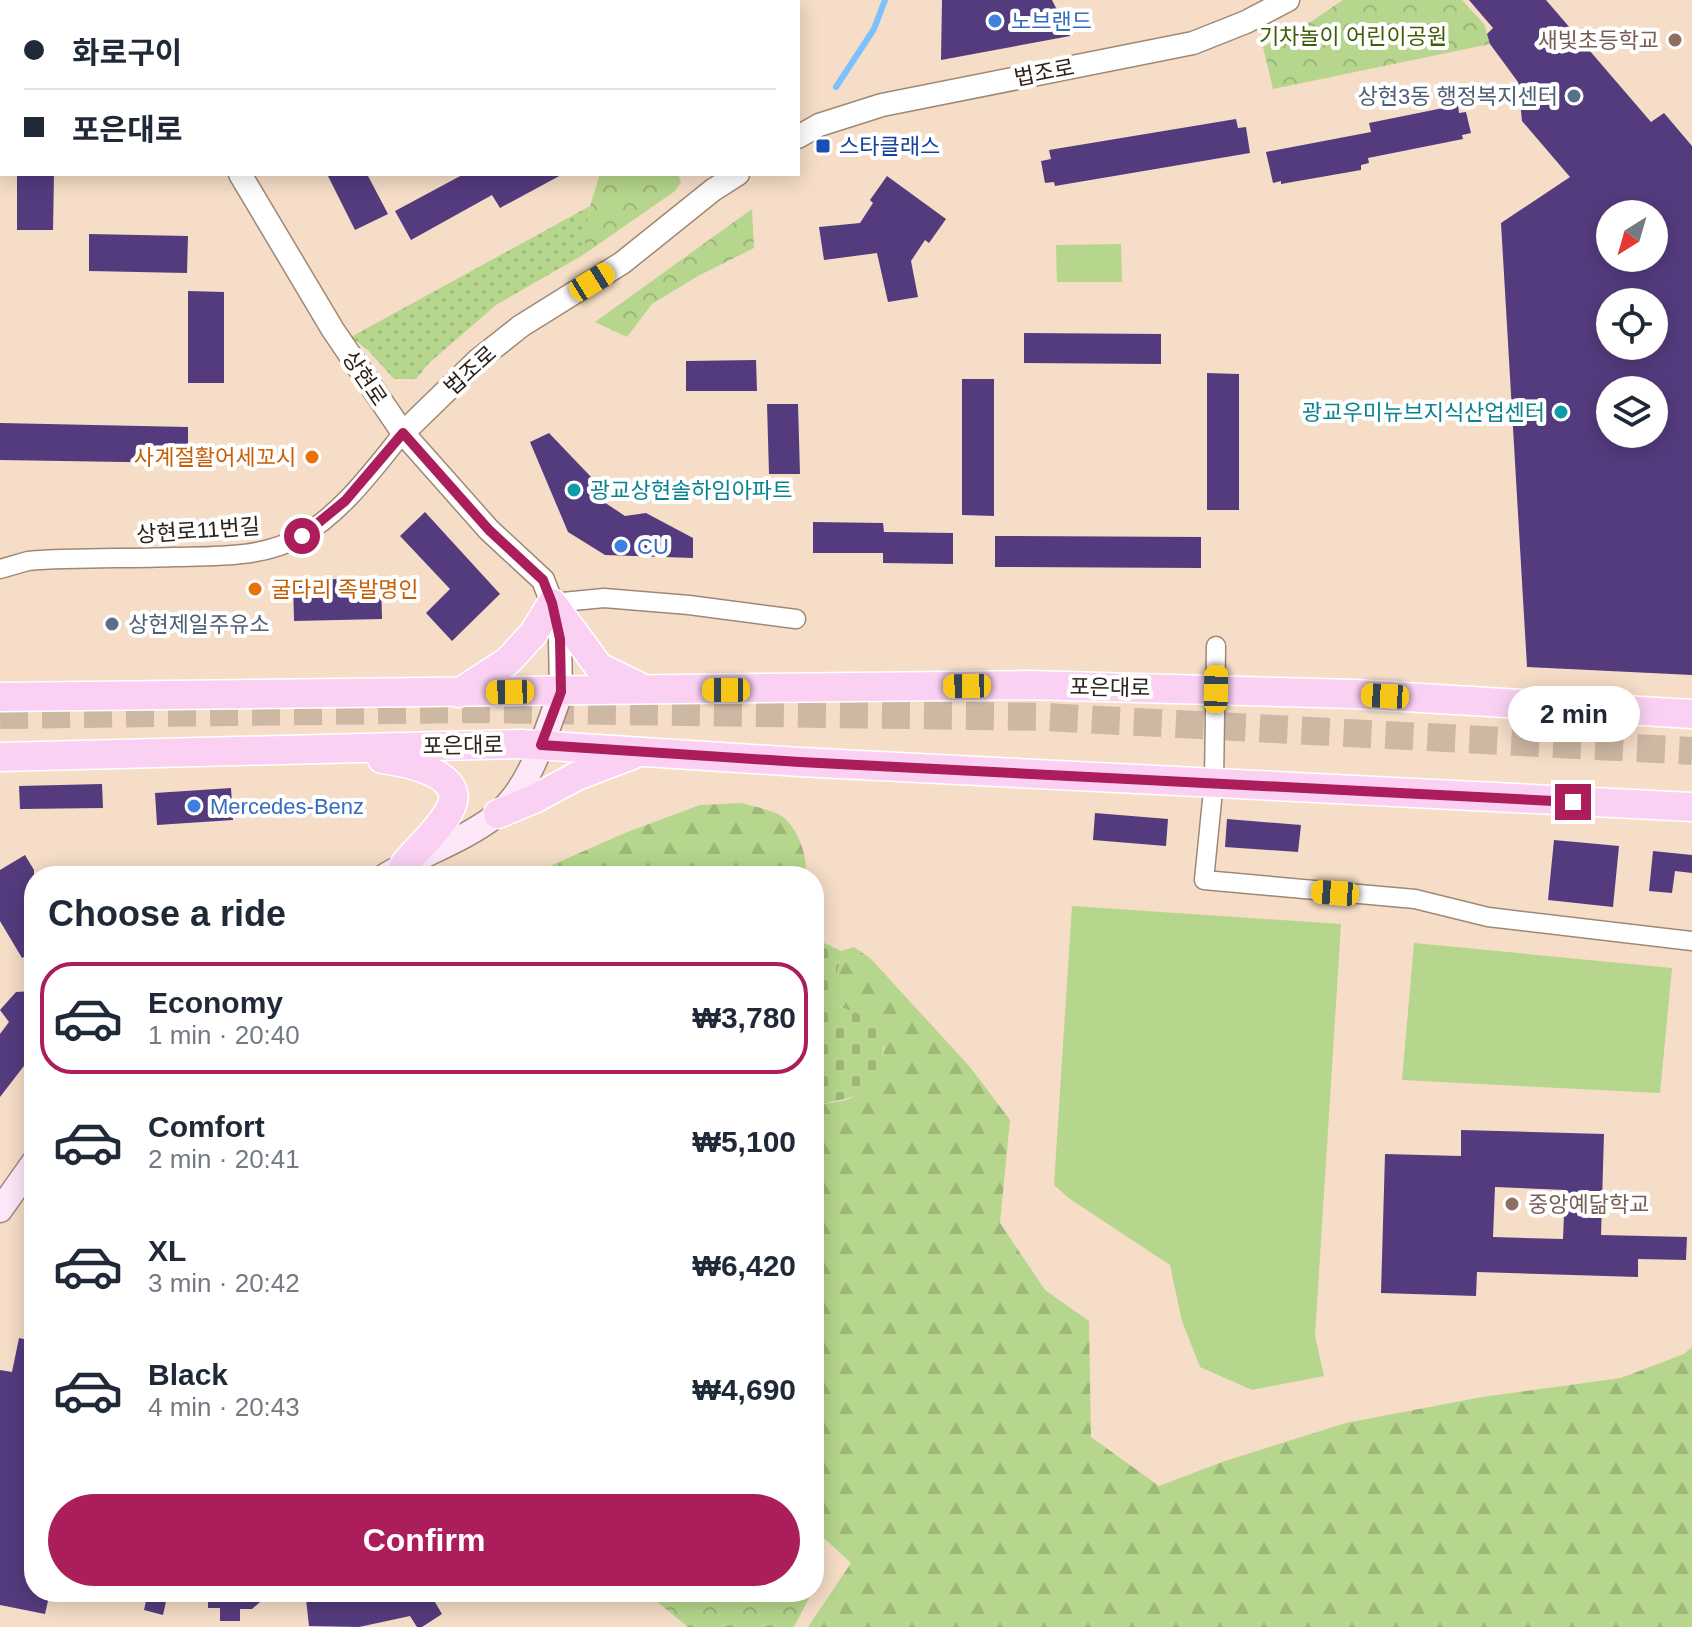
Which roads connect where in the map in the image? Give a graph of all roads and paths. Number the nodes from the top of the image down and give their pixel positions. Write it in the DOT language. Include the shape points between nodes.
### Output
graph roads {
  1 [pos="1288,0"];
  2 [pos="800,136"];
  3 [pos="241,176"];
  4 [pos="735,176"];
  5 [pos="403,433"];
  6 [pos="0,569"];
  7 [pos="552,603"];
  8 [pos="796,619"];
  9 [pos="1216,646"];
  10 [pos="1216,689"];
  11 [pos="645,690"];
  12 [pos="561,692"];
  13 [pos="459,693"];
  14 [pos="0,697"];
  15 [pos="1692,714"];
  16 [pos="541,745"];
  17 [pos="343,748"];
  18 [pos="642,751"];
  19 [pos="0,757"];
  20 [pos="1214,781"];
  21 [pos="1692,807"];
  22 [pos="498,814"];
  23 [pos="398,866"];
  24 [pos="402,866"];
  25 [pos="1692,941"];
  26 [pos="24,1176"];
  27 [pos="0,1210"];
  1 -- 2 [label="street, 법조로" via="1193,43 882,105"];
  3 -- 5 [label="street, 상현로" via="333,330"];
  4 -- 5 [label="street, 법조로" via="622,263 521,326"];
  5 -- 6 [label="street, 상현로11번길" via="345,501 302,536 275,548 205,557 28,561"];
  5 -- 7 [label="street, 상현로" via="489,530 543,580"];
  7 -- 8 [label="street" via="604,598"];
  7 -- 11 [label="main road" via="599,667"];
  7 -- 12 [label="street, 상현로" via="560,639"];
  7 -- 13 [label="main road" via="508,661"];
  9 -- 10 [label="street"];
  10 -- 11 [label="main road, 포은대로" via="1029,685"];
  10 -- 15 [label="main road, 포은대로"];
  10 -- 20 [label="street"];
  11 -- 12 [label="main road, 포은대로"];
  12 -- 13 [label="main road, 포은대로"];
  12 -- 16 [label="main road"];
  13 -- 14 [label="main road, 포은대로"];
  16 -- 17 [label="main road, 포은대로"];
  16 -- 18 [label="main road, 포은대로"];
  16 -- 22 [label="main road" via="519,788"];
  17 -- 19 [label="main road, 포은대로"];
  17 -- 23 [label="main road" via="430,770 452,791 451,809"];
  18 -- 20 [label="main road, 포은대로"];
  18 -- 22 [label="main road"];
  20 -- 21 [label="main road, 포은대로"];
  20 -- 25 [label="street" via="1204,880 1415,899 1488,917"];
  22 -- 24 [label="main road"];
  26 -- 27 [label="main road"];
}
